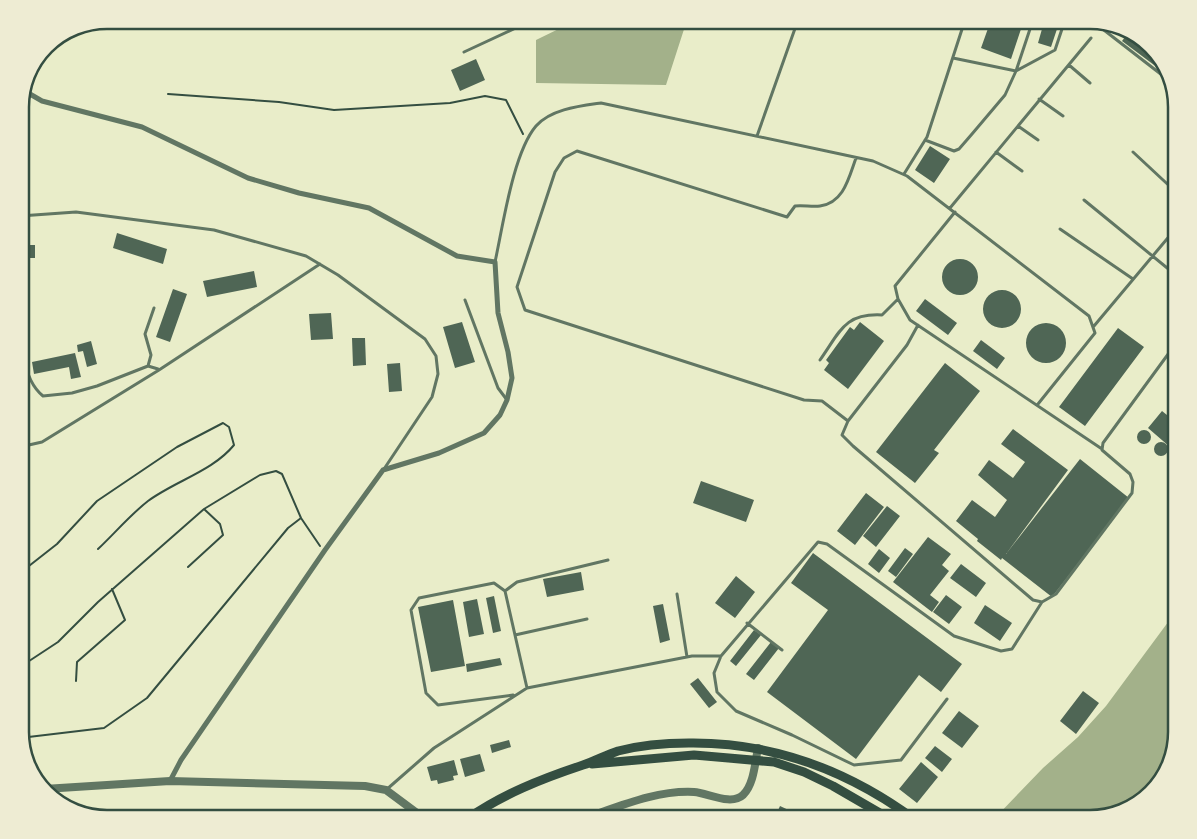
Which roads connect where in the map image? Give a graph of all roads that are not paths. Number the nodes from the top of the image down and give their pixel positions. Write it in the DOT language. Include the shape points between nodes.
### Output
graph roads {
  1 [pos="514,29"];
  2 [pos="795,29"];
  3 [pos="962,29"];
  4 [pos="1030,29"];
  5 [pos="1062,29"];
  6 [pos="1104,30"];
  7 [pos="1091,38"];
  8 [pos="464,52"];
  9 [pos="953,58"];
  10 [pos="1069,65"];
  11 [pos="1016,71"];
  12 [pos="1161,74"];
  13 [pos="1090,83"];
  14 [pos="30,94"];
  15 [pos="1040,99"];
  16 [pos="1063,116"];
  17 [pos="1018,126"];
  18 [pos="758,136"];
  19 [pos="925,140"];
  20 [pos="1038,140"];
  21 [pos="996,152"];
  22 [pos="1133,152"];
  23 [pos="856,158"];
  24 [pos="1022,171"];
  25 [pos="904,174"];
  26 [pos="1168,185"];
  27 [pos="1084,200"];
  28 [pos="950,208"];
  29 [pos="955,212"];
  30 [pos="29,215"];
  31 [pos="1060,229"];
  32 [pos="1168,238"];
  33 [pos="1152,257"];
  34 [pos="494,262"];
  35 [pos="320,264"];
  36 [pos="1168,269"];
  37 [pos="1133,280"];
  38 [pos="898,299"];
  39 [pos="465,300"];
  40 [pos="154,308"];
  41 [pos="918,325"];
  42 [pos="1094,326"];
  43 [pos="1168,354"];
  44 [pos="820,360"];
  45 [pos="148,366"];
  46 [pos="159,370"];
  47 [pos="29,378"];
  48 [pos="507,400"];
  49 [pos="1038,404"];
  50 [pos="848,421"];
  51 [pos="29,445"];
  52 [pos="1102,450"];
  53 [pos="384,470"];
  54 [pos="608,560"];
  55 [pos="504,591"];
  56 [pos="676,594"];
  57 [pos="1042,602"];
  58 [pos="587,619"];
  59 [pos="747,623"];
  60 [pos="515,635"];
  61 [pos="782,650"];
  62 [pos="721,656"];
  63 [pos="687,657"];
  64 [pos="527,688"];
  65 [pos="513,695"];
  66 [pos="947,699"];
  67 [pos="758,748"];
  68 [pos="755,759"];
  69 [pos="585,765"];
  70 [pos="170,781"];
  71 [pos="54,788"];
  72 [pos="386,790"];
  73 [pos="413,810"];
  74 [pos="479,810"];
  75 [pos="610,810"];
  76 [pos="876,810"];
  77 [pos="901,810"];
  1 -- 8 [label="lane"];
  2 -- 18 [label="lane"];
  3 -- 9 [label="lane"];
  4 -- 11 [label="lane"];
  5 -- 11 [label="lane" via="1055,50"];
  6 -- 12 [label="lane"];
  7 -- 10 [label="lane"];
  9 -- 11 [label="lane"];
  9 -- 19 [label="lane"];
  10 -- 13 [label="lane"];
  10 -- 15 [label="lane"];
  11 -- 19 [label="lane" via="1005,95 959,149 954,151"];
  14 -- 34 [label="street" via="42,101 142,127 248,178 369,208 457,256"];
  15 -- 16 [label="lane"];
  15 -- 17 [label="lane"];
  17 -- 20 [label="lane"];
  17 -- 21 [label="lane"];
  18 -- 23 [label="lane"];
  18 -- 34 [label="lane" via="600,103 565,108 537,126 520,156"];
  19 -- 25 [label="lane"];
  21 -- 24 [label="lane"];
  21 -- 28 [label="lane"];
  22 -- 26 [label="lane"];
  23 -- 25 [label="lane"];
  23 -- 50 [label="lane" via="846,187 835,200 821,206 795,206 788,217 577,151 564,158 555,172 517,287 525,310 804,400 822,401"];
  25 -- 28 [label="lane"];
  27 -- 33 [label="lane"];
  28 -- 29 [label="lane"];
  29 -- 38 [label="lane" via="895,286"];
  29 -- 42 [label="lane" via="1090,316"];
  30 -- 35 [label="lane" via="76,212 214,230 306,256"];
  31 -- 37 [label="lane"];
  32 -- 33 [label="lane"];
  33 -- 36 [label="lane"];
  33 -- 37 [label="lane"];
  34 -- 48 [label="street" via="498,313 512,378"];
  35 -- 46 [label="lane"];
  35 -- 53 [label="lane" via="425,339 436,356 438,374 432,397"];
  37 -- 42 [label="lane"];
  38 -- 41 [label="lane" via="910,320"];
  38 -- 44 [label="lane" via="882,314 865,314 847,321"];
  39 -- 48 [label="lane" via="498,388"];
  40 -- 45 [label="lane" via="145,334 151,355"];
  41 -- 49 [label="lane"];
  41 -- 50 [label="lane" via="907,345"];
  42 -- 49 [label="lane" via="1095,333"];
  43 -- 52 [label="lane" via="1102,444"];
  45 -- 46 [label="lane"];
  45 -- 47 [label="lane" via="97,386 43,396"];
  46 -- 51 [label="lane" via="42,442"];
  48 -- 53 [label="street" via="500,415 484,432 440,453"];
  49 -- 52 [label="lane"];
  50 -- 57 [label="lane" via="842,435 853,446 1033,600"];
  52 -- 57 [label="lane" via="1130,474 1132,494 1056,594"];
  53 -- 70 [label="street" via="325,550 181,760"];
  54 -- 55 [label="lane" via="517,582"];
  55 -- 60 [label="lane"];
  55 -- 65 [label="lane" via="494,583 433,595 419,598 411,610 426,694 438,706"];
  56 -- 63 [label="lane"];
  57 -- 59 [label="lane" via="1012,649 1001,651 954,636 827,544 818,542"];
  58 -- 60 [label="lane"];
  59 -- 61 [label="lane"];
  59 -- 62 [label="lane"];
  60 -- 64 [label="lane"];
  62 -- 63 [label="lane"];
  62 -- 66 [label="lane" via="714,673 718,692 736,711 854,765 901,760"];
  63 -- 64 [label="lane"];
  64 -- 65 [label="lane"];
  65 -- 72 [label="lane" via="434,748"];
  67 -- 68 [label="street"];
  67 -- 69 [label="main road" via="716,743 667,743 618,751"];
  67 -- 77 [label="main road" via="807,760 881,796"];
  68 -- 69 [label="main road" via="694,755"];
  68 -- 75 [label="street" via="750,784 738,798 732,800 695,792 674,793"];
  68 -- 76 [label="main road" via="804,772"];
  69 -- 74 [label="main road" via="544,778"];
  70 -- 71 [label="street"];
  70 -- 72 [label="street" via="364,786"];
  72 -- 73 [label="street"];
}
